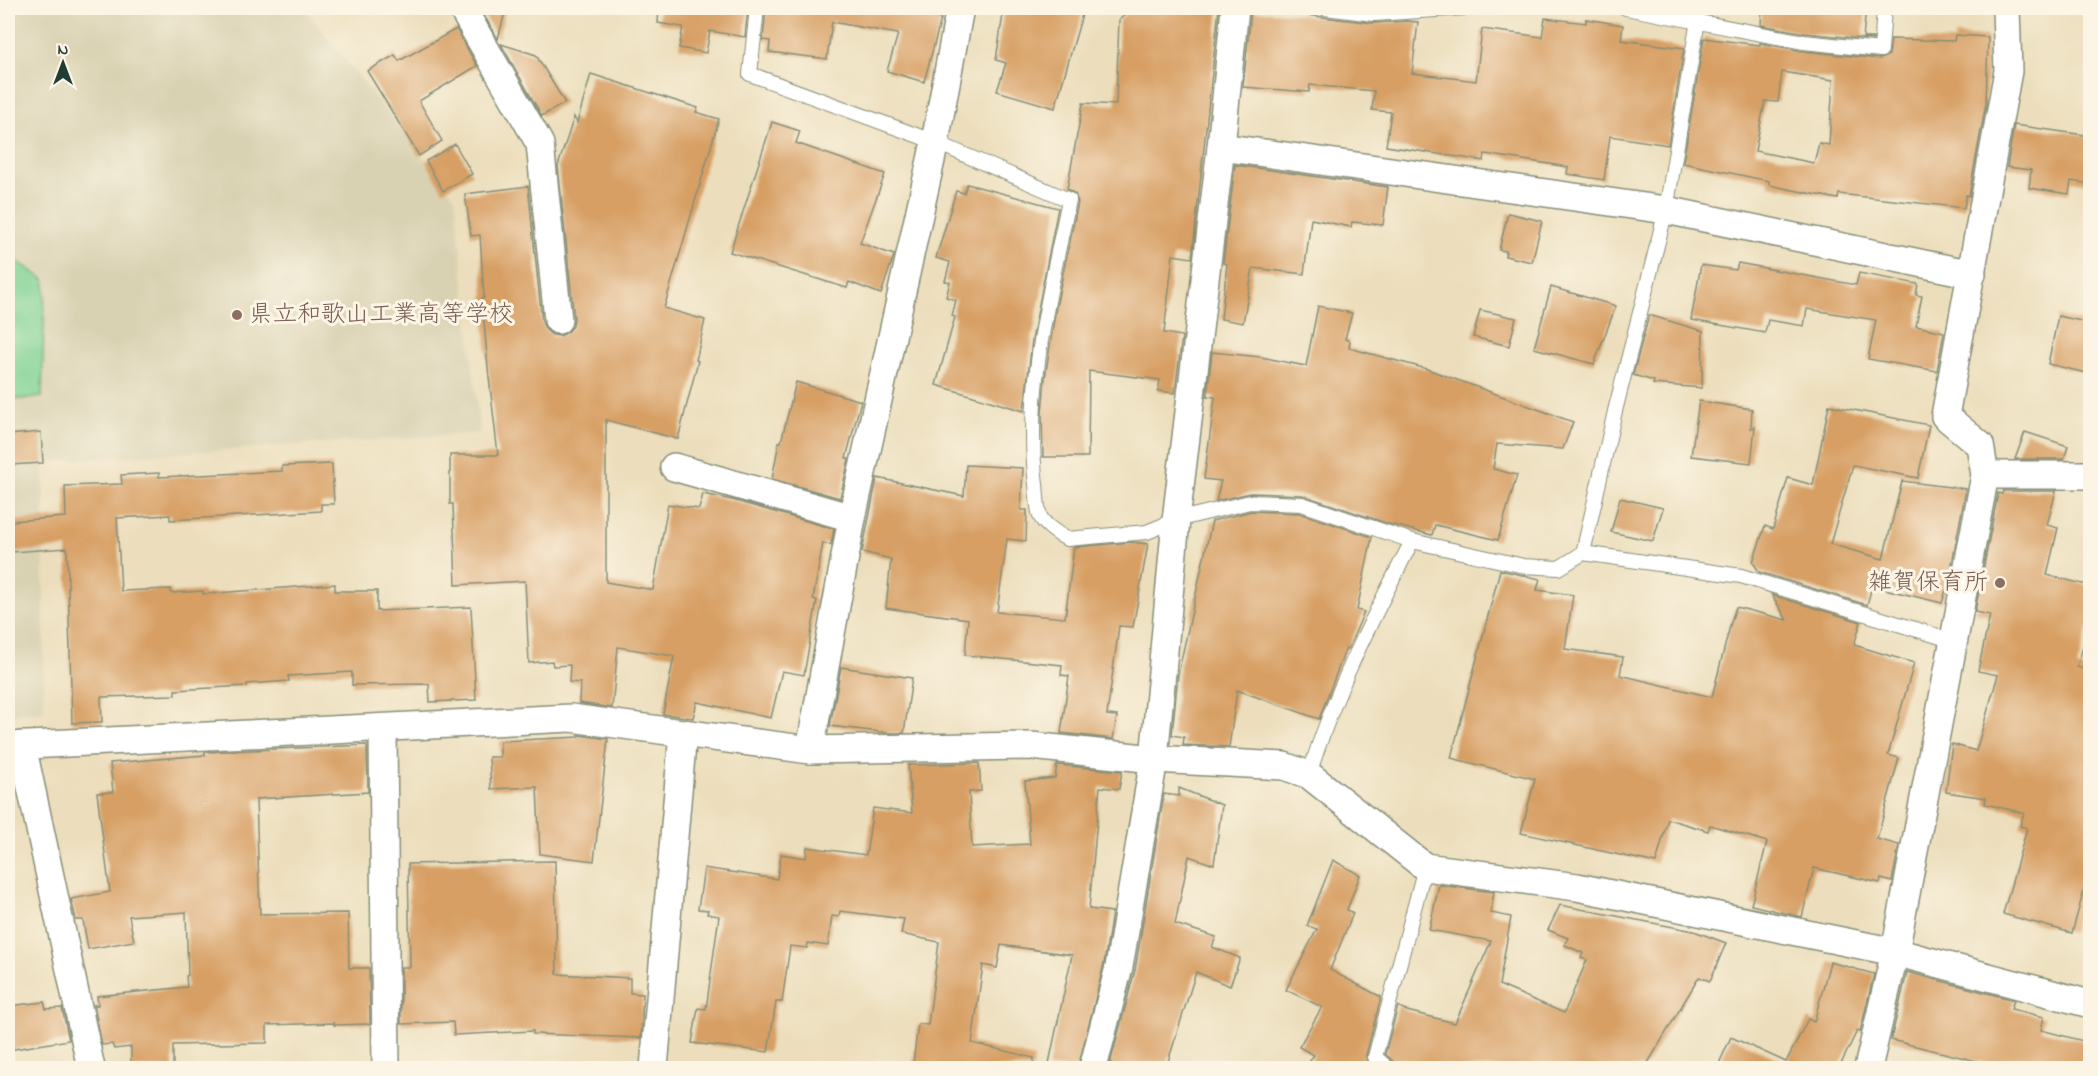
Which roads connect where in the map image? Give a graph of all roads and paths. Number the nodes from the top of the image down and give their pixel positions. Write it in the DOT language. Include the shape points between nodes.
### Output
graph roads {
  1 [pos="462,8"];
  2 [pos="757,8"];
  3 [pos="960,8"];
  4 [pos="1235,8"];
  5 [pos="1325,8"];
  6 [pos="1466,8"];
  7 [pos="1626,8"];
  8 [pos="1884,8"];
  9 [pos="2006,8"];
  10 [pos="1698,20"];
  11 [pos="935,142"];
  12 [pos="1221,147"];
  13 [pos="1666,210"];
  14 [pos="1972,274"];
  15 [pos="558,320"];
  16 [pos="674,467"];
  17 [pos="1985,475"];
  18 [pos="2091,475"];
  19 [pos="852,518"];
  20 [pos="1176,520"];
  21 [pos="1412,541"];
  22 [pos="1583,553"];
  23 [pos="1954,641"];
  24 [pos="383,728"];
  25 [pos="683,733"];
  26 [pos="15,746"];
  27 [pos="810,750"];
  28 [pos="1154,759"];
  29 [pos="1309,775"];
  30 [pos="1425,867"];
  31 [pos="1895,952"];
  32 [pos="2091,1004"];
  33 [pos="1371,1063"];
  34 [pos="91,1068"];
  35 [pos="386,1068"];
  36 [pos="654,1068"];
  37 [pos="1093,1068"];
  38 [pos="1388,1068"];
  39 [pos="1868,1068"];
  1 -- 15 [label="street" via="540,144"];
  2 -- 11 [label="lane" via="750,74"];
  3 -- 11 [label="street"];
  4 -- 12 [label="street"];
  5 -- 6 [label="lane" via="1374,14"];
  7 -- 10 [label="lane"];
  8 -- 10 [label="lane" via="1881,50 1804,42"];
  9 -- 14 [label="street" via="2008,71"];
  10 -- 13 [label="lane"];
  11 -- 19 [label="street"];
  11 -- 20 [label="lane" via="1069,200 1035,393 1034,465 1040,517 1067,539 1147,532"];
  12 -- 13 [label="street"];
  12 -- 20 [label="street"];
  13 -- 14 [label="street"];
  13 -- 22 [label="lane"];
  14 -- 17 [label="street" via="1945,416 1980,445"];
  16 -- 19 [label="street"];
  17 -- 18 [label="street"];
  17 -- 23 [label="street"];
  19 -- 27 [label="street"];
  20 -- 21 [label="lane" via="1250,502 1302,504"];
  20 -- 28 [label="street"];
  21 -- 22 [label="lane" via="1524,566 1559,568"];
  21 -- 29 [label="lane" via="1363,635"];
  22 -- 23 [label="lane" via="1741,576"];
  23 -- 31 [label="street"];
  24 -- 25 [label="street" via="571,718"];
  24 -- 26 [label="street"];
  24 -- 35 [label="street"];
  25 -- 27 [label="street"];
  25 -- 36 [label="street"];
  26 -- 34 [label="street"];
  27 -- 28 [label="street" via="1031,746"];
  28 -- 29 [label="street" via="1284,766"];
  28 -- 37 [label="street" via="1119,967"];
  29 -- 30 [label="street"];
  30 -- 31 [label="street" via="1577,887"];
  30 -- 33 [label="lane"];
  31 -- 32 [label="street"];
  31 -- 39 [label="street"];
  33 -- 38 [label="lane"];
}
